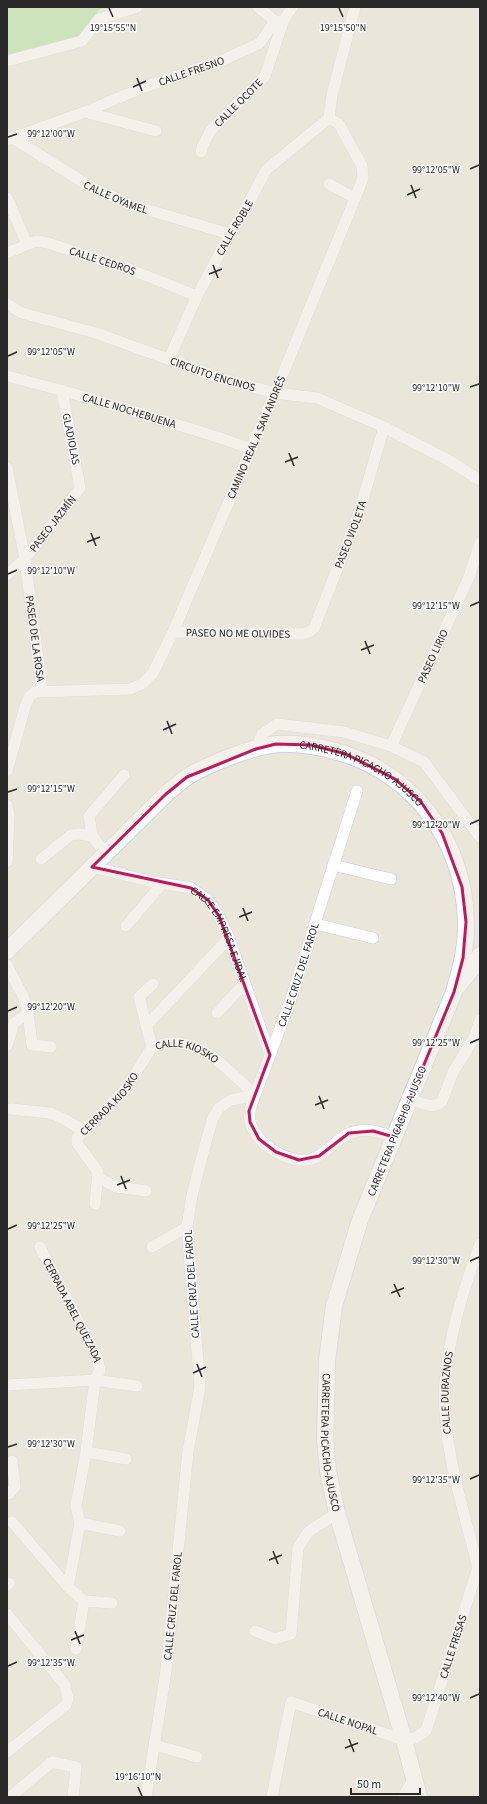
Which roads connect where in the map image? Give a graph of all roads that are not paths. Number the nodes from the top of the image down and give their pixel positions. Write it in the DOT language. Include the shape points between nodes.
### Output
graph roads {
  1 [pos="137,7"];
  2 [pos="258,7"];
  3 [pos="292,7"];
  4 [pos="355,7"];
  5 [pos="279,22"];
  6 [pos="7,61"];
  7 [pos="85,112"];
  8 [pos="329,118"];
  9 [pos="156,131"];
  10 [pos="10,139"];
  11 [pos="201,152"];
  12 [pos="329,184"];
  13 [pos="7,198"];
  14 [pos="355,198"];
  15 [pos="230,234"];
  16 [pos="27,244"];
  17 [pos="7,253"];
  18 [pos="197,296"];
  19 [pos="7,304"];
  20 [pos="169,359"];
  21 [pos="7,376"];
  22 [pos="62,390"];
  23 [pos="275,393"];
  24 [pos="384,427"];
  25 [pos="251,449"];
  26 [pos="7,468"];
  27 [pos="480,480"];
  28 [pos="80,488"];
  29 [pos="480,543"];
  30 [pos="25,559"];
  31 [pos="7,575"];
  32 [pos="173,632"];
  33 [pos="302,634"];
  34 [pos="42,690"];
  35 [pos="391,746"];
  36 [pos="256,749"];
  37 [pos="7,771"];
  38 [pos="124,775"];
  39 [pos="357,791"];
  40 [pos="7,805"];
  41 [pos="92,836"];
  42 [pos="480,837"];
  43 [pos="106,854"];
  44 [pos="40,859"];
  45 [pos="7,862"];
  46 [pos="333,865"];
  47 [pos="92,867"];
  48 [pos="391,879"];
  49 [pos="162,884"];
  50 [pos="316,924"];
  51 [pos="126,926"];
  52 [pos="229,938"];
  53 [pos="373,938"];
  54 [pos="7,951"];
  55 [pos="480,955"];
  56 [pos="7,965"];
  57 [pos="245,983"];
  58 [pos="153,984"];
  59 [pos="454,992"];
  60 [pos="28,1013"];
  61 [pos="217,1013"];
  62 [pos="480,1020"];
  63 [pos="146,1026"];
  64 [pos="7,1046"];
  65 [pos="52,1047"];
  66 [pos="152,1047"];
  67 [pos="270,1055"];
  68 [pos="255,1095"];
  69 [pos="409,1098"];
  70 [pos="11,1109"];
  71 [pos="84,1131"];
  72 [pos="394,1137"];
  73 [pos="98,1178"];
  74 [pos="146,1191"];
  75 [pos="95,1204"];
  76 [pos="187,1227"];
  77 [pos="480,1244"];
  78 [pos="152,1246"];
  79 [pos="40,1247"];
  80 [pos="95,1380"];
  81 [pos="7,1385"];
  82 [pos="137,1386"];
  83 [pos="86,1452"];
  84 [pos="126,1459"];
  85 [pos="12,1461"];
  86 [pos="8,1494"];
  87 [pos="337,1513"];
  88 [pos="12,1522"];
  89 [pos="80,1523"];
  90 [pos="120,1530"];
  91 [pos="479,1564"];
  92 [pos="68,1587"];
  93 [pos="84,1601"];
  94 [pos="112,1603"];
  95 [pos="7,1614"];
  96 [pos="255,1631"];
  97 [pos="76,1650"];
  98 [pos="404,1740"];
  99 [pos="155,1745"];
  100 [pos="7,1752"];
  101 [pos="197,1757"];
  102 [pos="414,1779"];
  103 [pos="10,1797"];
  104 [pos="73,1797"];
  105 [pos="146,1797"];
  106 [pos="272,1797"];
  107 [pos="404,1797"];
  108 [pos="419,1797"];
  1 -- 6 [label="street" via="99,19 82,41"];
  2 -- 5 [label="street"];
  3 -- 5 [label="street, CALLE OCOTE"];
  4 -- 8 [label="street" via="332,95"];
  5 -- 7 [label="street, CALLE FRESNO" via="260,43 223,60 142,88"];
  5 -- 11 [label="street, CALLE OCOTE" via="265,76 211,130"];
  7 -- 9 [label="street"];
  7 -- 10 [label="street, CALLE FRESNO"];
  8 -- 14 [label="street, CAMINO REAL A SAN ANDRÉS" via="338,124 362,166 363,177"];
  8 -- 15 [label="street, CALLE ROBLE" via="266,170"];
  10 -- 15 [label="street, CALLE OYAMEL" via="89,186 131,205"];
  12 -- 14 [label="street"];
  13 -- 16 [label="street"];
  14 -- 23 [label="street, CAMINO REAL A SAN ANDRÉS"];
  15 -- 18 [label="street, CALLE ROBLE"];
  16 -- 17 [label="street, CALLE CEDROS"];
  16 -- 18 [label="street, CALLE CEDROS" via="36,241 48,243 129,269"];
  18 -- 20 [label="street, CALLE ROBLE"];
  19 -- 20 [label="street, CIRCUITO ENCINOS" via="22,313 96,333"];
  20 -- 23 [label="street, CIRCUITO ENCINOS" via="220,378"];
  21 -- 22 [label="street, CALLE NOCHEBUENA"];
  22 -- 25 [label="street, CALLE NOCHEBUENA"];
  22 -- 28 [label="street, GLADIOLAS"];
  23 -- 24 [label="street, CIRCUITO ENCINOS" via="317,398"];
  23 -- 25 [label="street, CAMINO REAL A SAN ANDRÉS"];
  24 -- 27 [label="street, CIRCUITO ENCINOS"];
  24 -- 33 [label="street, PASEO VIOLETA" via="358,516 314,628"];
  25 -- 32 [label="street, CAMINO REAL A SAN ANDRÉS"];
  26 -- 30 [label="street, PASEO DE LA ROSA"];
  28 -- 30 [label="street, PASEO JAZMÍN"];
  29 -- 35 [label="street, PASEO LIRIO" via="469,578"];
  30 -- 31 [label="street, PASEO JAZMÍN"];
  30 -- 34 [label="street, PASEO DE LA ROSA"];
  32 -- 33 [label="street, PASEO NO ME OLVIDES"];
  32 -- 34 [label="street, CAMINO REAL A SAN ANDRÉS" via="153,673 142,684 130,689 107,691"];
  34 -- 37 [label="street" via="29,697"];
  35 -- 36 [label="street" via="344,732 277,724 262,734"];
  35 -- 42 [label="street" via="424,762"];
  36 -- 43 [label="main road, CARRETERA PICACHO-AJUSCO" via="187,777 166,794"];
  36 -- 59 [label="main road, CARRETERA PICACHO-AJUSCO" via="295,743 346,754 395,779 421,802 452,851 462,887 466,916 465,939"];
  38 -- 41 [label="street" via="89,816"];
  39 -- 46 [label="street, CALLE CRUZ DEL FAROL"];
  40 -- 45 [label="street"];
  41 -- 43 [label="street"];
  41 -- 44 [label="street" via="71,835"];
  43 -- 47 [label="main road, CARRETERA PICACHO-AJUSCO"];
  46 -- 48 [label="street"];
  46 -- 50 [label="street, CALLE CRUZ DEL FAROL"];
  47 -- 49 [label="street, CALLE EMPRESA EJIDAL"];
  47 -- 54 [label="main road, CARRETERA PICACHO-AJUSCO"];
  49 -- 51 [label="street"];
  49 -- 52 [label="street, CALLE EMPRESA EJIDAL" via="191,888 208,900"];
  50 -- 53 [label="street"];
  50 -- 67 [label="street, CALLE CRUZ DEL FAROL"];
  52 -- 57 [label="street, CALLE EMPRESA EJIDAL"];
  52 -- 63 [label="street"];
  55 -- 59 [label="main road"];
  56 -- 60 [label="street" via="23,996"];
  57 -- 61 [label="street"];
  57 -- 67 [label="street, CALLE EMPRESA EJIDAL"];
  58 -- 63 [label="street, CALLE KIOSKO" via="139,997"];
  59 -- 69 [label="main road, CARRETERA PICACHO-AJUSCO"];
  60 -- 64 [label="street" via="14,1023"];
  60 -- 65 [label="street" via="32,1045"];
  62 -- 69 [label="street" via="474,1038 459,1061 442,1101 433,1107"];
  63 -- 66 [label="street, CALLE KIOSKO"];
  66 -- 68 [label="street, CALLE KIOSKO" via="169,1042 203,1050"];
  66 -- 71 [label="street, CERRADA KIOSKO" via="124,1091"];
  67 -- 68 [label="street, CALLE CRUZ DEL FAROL"];
  68 -- 72 [label="street" via="249,1111 254,1132 267,1145 287,1158 311,1160 340,1138 360,1130"];
  68 -- 76 [label="street, CALLE CRUZ DEL FAROL" via="231,1100 219,1108 213,1118 192,1195"];
  69 -- 72 [label="main road, CARRETERA PICACHO-AJUSCO"];
  70 -- 71 [label="street" via="51,1113"];
  71 -- 73 [label="street, CERRADA KIOSKO" via="77,1138 78,1143 98,1172"];
  72 -- 87 [label="main road, CARRETERA PICACHO-AJUSCO" via="360,1220 334,1306 327,1361 326,1438 328,1471"];
  73 -- 74 [label="street" via="117,1187"];
  73 -- 75 [label="street"];
  76 -- 78 [label="street"];
  76 -- 99 [label="street, CALLE CRUZ DEL FAROL" via="200,1387 188,1451 166,1671"];
  77 -- 91 [label="street, CALLE DURAZNOS" via="466,1280 449,1346 445,1383 446,1420 455,1478"];
  79 -- 80 [label="street, CERRADA ABEL QUEZADA" via="97,1357 100,1370"];
  80 -- 81 [label="street"];
  80 -- 82 [label="street"];
  80 -- 83 [label="street, CERRADA ABEL QUEZADA"];
  83 -- 84 [label="street"];
  83 -- 89 [label="street, CERRADA ABEL QUEZADA" via="76,1506"];
  85 -- 86 [label="street" via="15,1487"];
  87 -- 96 [label="street" via="308,1532 298,1548 291,1634 275,1639"];
  87 -- 98 [label="main road, CARRETERA PICACHO-AJUSCO"];
  88 -- 92 [label="street"];
  89 -- 90 [label="street"];
  89 -- 92 [label="street, CERRADA ABEL QUEZADA"];
  91 -- 98 [label="street, CALLE FRESAS" via="426,1731 415,1738"];
  92 -- 93 [label="street"];
  93 -- 94 [label="street"];
  93 -- 97 [label="street"];
  95 -- 100 [label="street" via="65,1684 68,1698 66,1704"];
  98 -- 102 [label="main road, CARRETERA PICACHO-AJUSCO"];
  98 -- 106 [label="street, CALLE NOPAL" via="291,1702"];
  99 -- 101 [label="street"];
  99 -- 105 [label="street, CALLE CRUZ DEL FAROL"];
  102 -- 107 [label="street"];
  102 -- 108 [label="main road, CARRETERA PICACHO-AJUSCO"];
  103 -- 104 [label="street" via="52,1762 76,1768"];
}
